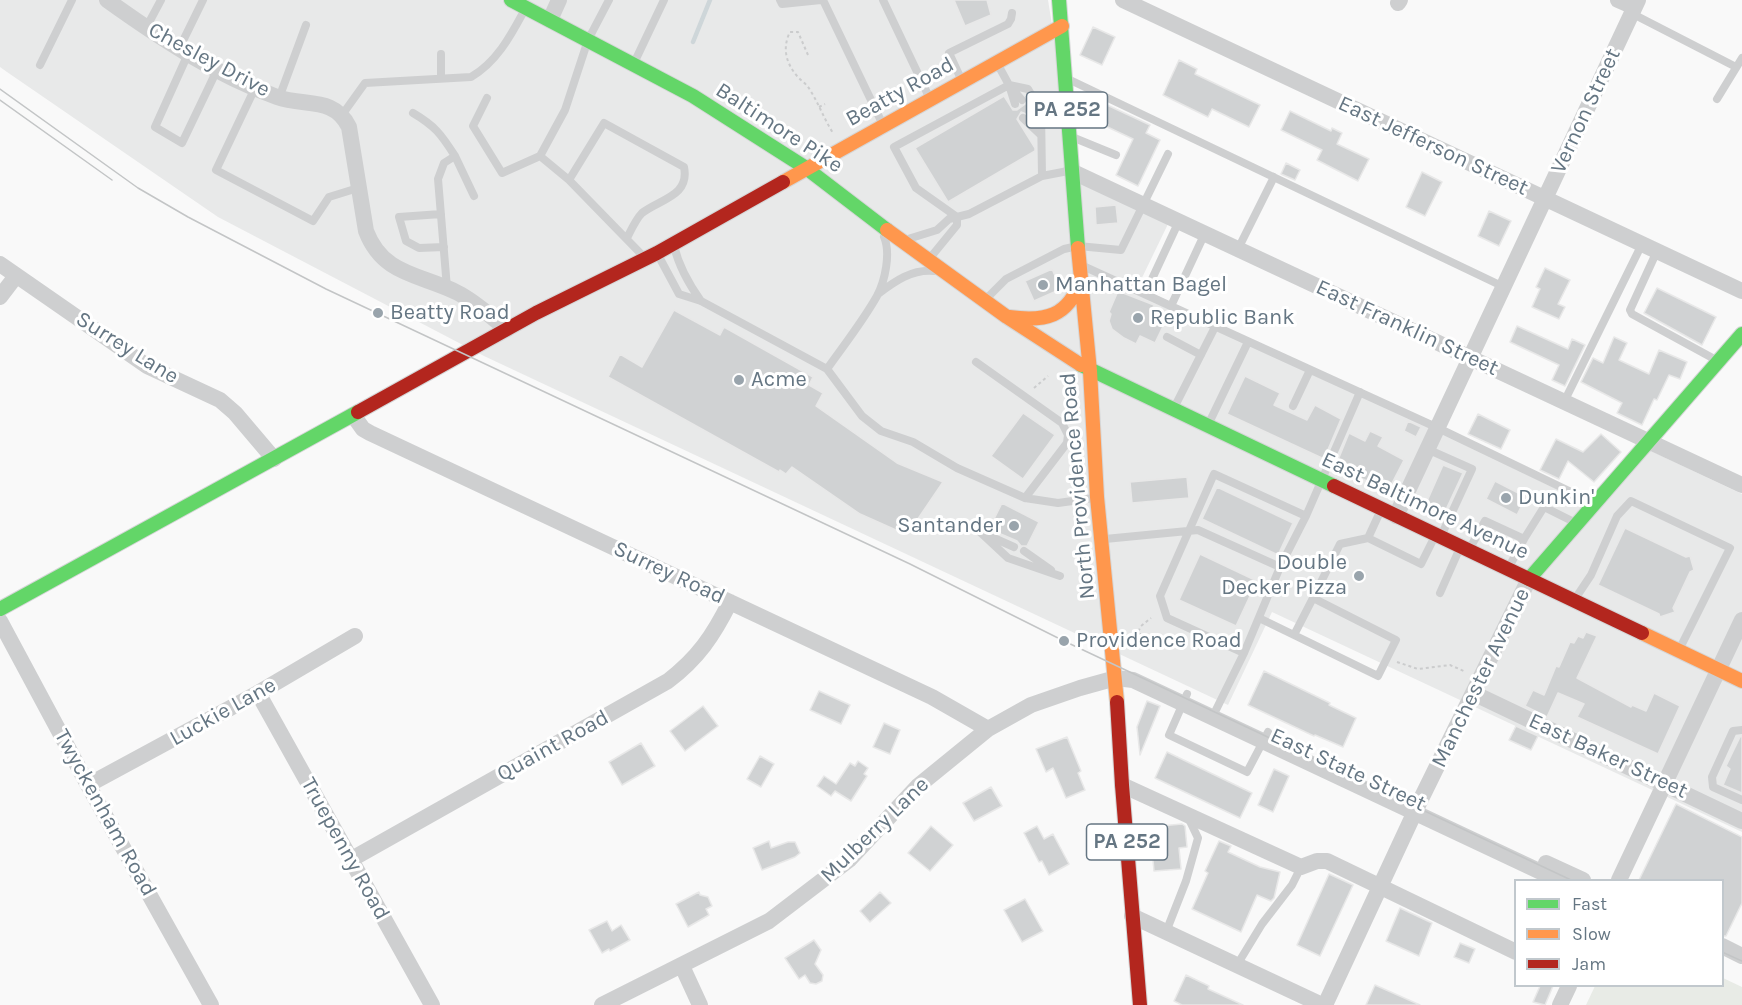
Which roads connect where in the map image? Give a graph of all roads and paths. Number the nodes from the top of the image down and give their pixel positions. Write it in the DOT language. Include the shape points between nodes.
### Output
graph roads {
  1 [pos="72,0"];
  2 [pos="161,0"];
  3 [pos="203,0"];
  4 [pos="511,0"];
  5 [pos="559,0"];
  6 [pos="609,0"];
  7 [pos="664,0"];
  8 [pos="780,0"];
  9 [pos="822,0"];
  10 [pos="883,0"];
  11 [pos="1059,0"];
  12 [pos="1123,0"];
  13 [pos="1618,0"];
  14 [pos="110,1"];
  15 [pos="1634,7"];
  16 [pos="526,8"];
  17 [pos="1012,13"];
  18 [pos="550,20"];
  19 [pos="306,25"];
  20 [pos="1062,26"];
  21 [pos="146,28"];
  22 [pos="588,40"];
  23 [pos="184,51"];
  24 [pos="441,54"];
  25 [pos="808,55"];
  26 [pos="1742,58"];
  27 [pos="997,63"];
  28 [pos="633,64"];
  29 [pos="40,66"];
  30 [pos="1736,67"];
  31 [pos="217,69"];
  32 [pos="1065,77"];
  33 [pos="441,78"];
  34 [pos="962,81"];
  35 [pos="1009,85"];
  36 [pos="255,88"];
  37 [pos="816,90"];
  38 [pos="811,92"];
  39 [pos="279,98"];
  40 [pos="487,98"];
  41 [pos="930,99"];
  42 [pos="1718,99"];
  43 [pos="1018,102"];
  44 [pos="825,104"];
  45 [pos="819,107"];
  46 [pos="412,113"];
  47 [pos="342,115"];
  48 [pos="1027,116"];
  49 [pos="883,125"];
  50 [pos="834,135"];
  51 [pos="1041,135"];
  52 [pos="1069,136"];
  53 [pos="1168,154"];
  54 [pos="1116,155"];
  55 [pos="455,156"];
  56 [pos="540,156"];
  57 [pos="806,168"];
  58 [pos="1071,171"];
  59 [pos="1042,176"];
  60 [pos="1274,177"];
  61 [pos="569,180"];
  62 [pos="358,188"];
  63 [pos="474,196"];
  64 [pos="1545,198"];
  65 [pos="1144,204"];
  66 [pos="441,214"];
  67 [pos="957,217"];
  68 [pos="1179,221"];
  69 [pos="880,225"];
  70 [pos="1205,233"];
  71 [pos="627,238"];
  72 [pos="902,241"];
  73 [pos="674,243"];
  74 [pos="1078,246"];
  75 [pos="444,247"];
  76 [pos="1649,248"];
  77 [pos="1238,249"];
  78 [pos="651,256"];
  79 [pos="929,259"];
  80 [pos="0,264"];
  81 [pos="1080,265"];
  82 [pos="949,273"];
  83 [pos="16,276"];
  84 [pos="1081,279"];
  85 [pos="1504,287"];
  86 [pos="447,288"];
  87 [pos="1742,291"];
  88 [pos="878,294"];
  89 [pos="1145,294"];
  90 [pos="0,297"];
  91 [pos="985,300"];
  92 [pos="701,302"];
  93 [pos="1171,306"];
  94 [pos="1007,317"];
  95 [pos="1215,327"];
  96 [pos="507,329"];
  97 [pos="1742,334"];
  98 [pos="1167,337"];
  99 [pos="1248,342"];
  100 [pos="1201,355"];
  101 [pos="1471,358"];
  102 [pos="1718,361"];
  103 [pos="976,362"];
  104 [pos="827,369"];
  105 [pos="1090,370"];
  106 [pos="1310,370"];
  107 [pos="1360,392"];
  108 [pos="1564,402"];
  109 [pos="1293,406"];
  110 [pos="1173,409"];
  111 [pos="353,415"];
  112 [pos="1208,426"];
  113 [pos="1438,428"];
  114 [pos="1647,441"];
  115 [pos="1427,449"];
  116 [pos="274,459"];
  117 [pos="1320,480"];
  118 [pos="1742,486"];
  119 [pos="1097,497"];
  120 [pos="1025,498"];
  121 [pos="1594,503"];
  122 [pos="1389,512"];
  123 [pos="1306,516"];
  124 [pos="1576,524"];
  125 [pos="1189,531"];
  126 [pos="1438,536"];
  127 [pos="1368,538"];
  128 [pos="1101,539"];
  129 [pos="1524,539"];
  130 [pos="1014,546"];
  131 [pos="1464,548"];
  132 [pos="1024,551"];
  133 [pos="1280,567"];
  134 [pos="1508,569"];
  135 [pos="1529,579"];
  136 [pos="1440,593"];
  137 [pos="1313,598"];
  138 [pos="1574,601"];
  139 [pos="730,602"];
  140 [pos="0,609"];
  141 [pos="1151,618"];
  142 [pos="1259,618"];
  143 [pos="1742,620"];
  144 [pos="0,621"];
  145 [pos="1138,633"];
  146 [pos="1294,635"];
  147 [pos="356,636"];
  148 [pos="1145,636"];
  149 [pos="1129,649"];
  150 [pos="1678,651"];
  151 [pos="1244,653"];
  152 [pos="1388,657"];
  153 [pos="1114,659"];
  154 [pos="1718,670"];
  155 [pos="1469,674"];
  156 [pos="1116,678"];
  157 [pos="1742,681"];
  158 [pos="258,693"];
  159 [pos="1473,693"];
  160 [pos="1184,698"];
  161 [pos="1214,713"];
  162 [pos="988,729"];
  163 [pos="1742,730"];
  164 [pos="1266,737"];
  165 [pos="1665,783"];
  166 [pos="88,785"];
  167 [pos="1122,785"];
  168 [pos="1742,800"];
  169 [pos="1417,808"];
  170 [pos="1188,815"];
  171 [pos="1742,821"];
  172 [pos="350,860"];
  173 [pos="1301,867"];
  174 [pos="1556,879"];
  175 [pos="1581,879"];
  176 [pos="1619,879"];
  177 [pos="1381,887"];
  178 [pos="1132,916"];
  179 [pos="1166,932"];
  180 [pos="1724,947"];
  181 [pos="1514,952"];
  182 [pos="1742,956"];
  183 [pos="1724,959"];
  184 [pos="1237,965"];
  185 [pos="682,966"];
  186 [pos="1742,968"];
  187 [pos="1569,987"];
  188 [pos="211,1005"];
  189 [pos="432,1005"];
  190 [pos="602,1005"];
  191 [pos="700,1005"];
  192 [pos="1140,1005"];
  193 [pos="1323,1005"];
  194 [pos="1560,1005"];
  1 -- 29 [label="lane"];
  2 -- 21 [label="lane"];
  3 -- 23 [label="lane"];
  4 -- 16 [label="main road, Baltimore Pike"];
  5 -- 18 [label="street"];
  6 -- 22 [label="lane"];
  7 -- 28 [label="lane"];
  8 -- 9 [label="lane" via="782,4"];
  9 -- 49 [label="lane"];
  10 -- 41 [label="lane"];
  11 -- 20 [label="main road, North Providence Road / PA 252"];
  12 -- 64 [label="street, East Jefferson Street"];
  13 -- 15 [label="street"];
  14 -- 21 [label="street, Chesley Drive"];
  15 -- 30 [label="lane"];
  15 -- 64 [label="street, Vernon Street"];
  16 -- 18 [label="main road, Baltimore Pike"];
  16 -- 33 [label="lane" via="507,42 483,70 471,77"];
  17 -- 34 [label="lane" via="1008,24 949,52"];
  18 -- 22 [label="main road, Baltimore Pike"];
  19 -- 39 [label="lane"];
  20 -- 27 [label="main road, Beatty Road"];
  20 -- 32 [label="main road, North Providence Road / PA 252"];
  21 -- 23 [label="street, Chesley Drive"];
  22 -- 28 [label="main road, Baltimore Pike"];
  22 -- 56 [label="lane" via="565,110"];
  23 -- 31 [label="street, Chesley Drive"];
  23 -- 31 [label="lane" via="155,127 182,143"];
  24 -- 33 [label="lane"];
  25 -- 38 [label="path" via="798,32 790,32 786,57"];
  26 -- 30 [label="lane"];
  27 -- 34 [label="main road, Beatty Road"];
  27 -- 35 [label="lane"];
  28 -- 57 [label="main road, Baltimore Pike" via="693,96"];
  30 -- 42 [label="lane"];
  31 -- 36 [label="street, Chesley Drive"];
  32 -- 52 [label="main road, North Providence Road / PA 252"];
  32 -- 60 [label="lane"];
  33 -- 47 [label="lane" via="365,83"];
  34 -- 41 [label="main road, Beatty Road"];
  35 -- 43 [label="lane"];
  35 -- 51 [label="lane" via="1028,89 1041,111"];
  35 -- 67 [label="lane" via="894,147 916,188"];
  36 -- 39 [label="street, Chesley Drive"];
  36 -- 62 [label="lane" via="216,170 313,221 329,197"];
  37 -- 38 [label="path"];
  38 -- 45 [label="path"];
  39 -- 47 [label="street, Chesley Drive" via="322,105"];
  40 -- 56 [label="lane" via="473,126 502,173"];
  41 -- 49 [label="main road, Beatty Road"];
  44 -- 45 [label="path"];
  45 -- 50 [label="path"];
  46 -- 55 [label="lane" via="432,124"];
  47 -- 62 [label="street" via="350,127"];
  48 -- 51 [label="lane"];
  49 -- 57 [label="main road, Beatty Road"];
  51 -- 59 [label="lane"];
  52 -- 54 [label="lane"];
  52 -- 58 [label="main road, North Providence Road / PA 252"];
  53 -- 65 [label="lane"];
  55 -- 63 [label="lane"];
  55 -- 66 [label="lane" via="444,162 438,179"];
  56 -- 61 [label="lane"];
  57 -- 69 [label="main road, Baltimore Pike"];
  57 -- 73 [label="main road, Beatty Road"];
  58 -- 59 [label="lane"];
  58 -- 65 [label="street, East Franklin Street"];
  58 -- 74 [label="main road, North Providence Road / PA 252"];
  59 -- 67 [label="lane"];
  60 -- 77 [label="lane"];
  60 -- 85 [label="lane"];
  61 -- 71 [label="lane"];
  61 -- 71 [label="lane" via="604,123 684,167 686,177 680,190 640,214"];
  62 -- 86 [label="street" via="366,231 379,255 411,276"];
  64 -- 76 [label="street, East Jefferson Street"];
  64 -- 85 [label="street, Vernon Street"];
  65 -- 68 [label="street, East Franklin Street"];
  65 -- 74 [label="lane" via="1121,250"];
  66 -- 75 [label="lane"];
  66 -- 75 [label="lane" via="399,217 406,241 420,248"];
  67 -- 72 [label="lane" via="937,230"];
  67 -- 79 [label="lane" via="957,225"];
  68 -- 70 [label="street, East Franklin Street"];
  68 -- 89 [label="lane"];
  69 -- 72 [label="main road, Baltimore Pike"];
  69 -- 88 [label="lane" via="887,243 885,273"];
  70 -- 77 [label="street, East Franklin Street"];
  70 -- 93 [label="lane"];
  71 -- 78 [label="lane"];
  72 -- 79 [label="main road, Baltimore Pike"];
  73 -- 78 [label="main road, Beatty Road"];
  73 -- 92 [label="lane" via="688,284"];
  74 -- 81 [label="main road, North Providence Road / PA 252"];
  74 -- 91 [label="lane" via="1064,249 1006,279"];
  75 -- 86 [label="lane"];
  76 -- 87 [label="street, East Jefferson Street"];
  76 -- 102 [label="lane" via="1632,314"];
  76 -- 108 [label="lane"];
  77 -- 101 [label="street, East Franklin Street"];
  78 -- 92 [label="lane" via="679,294"];
  78 -- 96 [label="main road, Beatty Road"];
  79 -- 82 [label="main road, Baltimore Pike"];
  80 -- 83 [label="street, Surrey Lane"];
  81 -- 84 [label="main road, North Providence Road / PA 252"];
  81 -- 89 [label="lane"];
  82 -- 88 [label="lane" via="915,272"];
  82 -- 91 [label="main road, Baltimore Pike"];
  83 -- 90 [label="street"];
  83 -- 116 [label="street, Surrey Lane" via="147,366 220,400"];
  84 -- 94 [label="main road" via="1078,293 1059,313 1041,320"];
  84 -- 105 [label="main road, North Providence Road / PA 252"];
  85 -- 101 [label="street, Vernon Street"];
  86 -- 96 [label="street"];
  88 -- 104 [label="lane"];
  89 -- 93 [label="lane"];
  91 -- 94 [label="main road, Baltimore Pike"];
  92 -- 104 [label="lane"];
  93 -- 95 [label="lane"];
  94 -- 105 [label="main road, Baltimore Pike"];
  95 -- 99 [label="lane"];
  95 -- 100 [label="lane"];
  96 -- 111 [label="main road, Beatty Road"];
  97 -- 102 [label="main road, Manchester Avenue"];
  98 -- 100 [label="lane"];
  99 -- 106 [label="lane"];
  99 -- 112 [label="lane"];
  100 -- 110 [label="lane"];
  101 -- 108 [label="street, East Franklin Street"];
  101 -- 113 [label="street, Vernon Street"];
  102 -- 114 [label="main road, Manchester Avenue"];
  103 -- 120 [label="lane" via="1062,423 1068,435 1067,443"];
  104 -- 120 [label="lane" via="862,417 881,431 913,442 957,468"];
  105 -- 110 [label="main road, East Baltimore Avenue"];
  105 -- 119 [label="main road, North Providence Road / PA 252"];
  106 -- 107 [label="lane"];
  106 -- 109 [label="lane"];
  107 -- 113 [label="lane"];
  107 -- 117 [label="lane"];
  108 -- 114 [label="street, East Franklin Street"];
  110 -- 112 [label="main road, East Baltimore Avenue"];
  111 -- 116 [label="main road, Beatty Road"];
  111 -- 139 [label="street, Surrey Road" via="370,434"];
  112 -- 117 [label="main road, East Baltimore Avenue"];
  113 -- 115 [label="street, Vernon Street"];
  113 -- 121 [label="lane"];
  114 -- 118 [label="street, East Franklin Street"];
  114 -- 121 [label="main road, Manchester Avenue"];
  115 -- 122 [label="street, Vernon Street"];
  115 -- 126 [label="lane" via="1472,469"];
  116 -- 140 [label="main road, Beatty Road"];
  117 -- 122 [label="main road, East Baltimore Avenue"];
  117 -- 123 [label="lane"];
  119 -- 120 [label="lane" via="1058,503"];
  119 -- 128 [label="main road, North Providence Road / PA 252"];
  121 -- 124 [label="main road, Manchester Avenue"];
  122 -- 126 [label="main road, East Baltimore Avenue"];
  122 -- 127 [label="lane"];
  123 -- 125 [label="lane" via="1214,474"];
  123 -- 133 [label="lane"];
  124 -- 129 [label="lane" via="1544,507"];
  124 -- 135 [label="main road, Manchester Avenue"];
  125 -- 128 [label="lane"];
  125 -- 133 [label="lane" via="1198,530"];
  125 -- 151 [label="lane" via="1160,596 1167,618"];
  126 -- 127 [label="lane" via="1421,564"];
  126 -- 131 [label="main road, East Baltimore Avenue"];
  127 -- 137 [label="lane" via="1340,544"];
  128 -- 153 [label="main road, North Providence Road / PA 252"];
  129 -- 131 [label="lane" via="1485,522"];
  129 -- 134 [label="lane"];
  130 -- 132 [label="lane" via="979,531 1008,558 1060,576"];
  131 -- 134 [label="main road, East Baltimore Avenue"];
  131 -- 136 [label="lane"];
  133 -- 142 [label="lane"];
  134 -- 135 [label="main road, East Baltimore Avenue"];
  135 -- 138 [label="main road, East Baltimore Avenue"];
  135 -- 159 [label="street, Manchester Avenue"];
  137 -- 146 [label="lane"];
  137 -- 152 [label="lane" via="1396,640"];
  138 -- 150 [label="main road, East Baltimore Avenue"];
  138 -- 150 [label="lane" via="1591,575 1617,516 1631,501 1730,548"];
  139 -- 162 [label="street, Surrey Road" via="932,697"];
  139 -- 172 [label="street, Quaint Road" via="702,649 668,681"];
  141 -- 145 [label="path"];
  142 -- 146 [label="lane"];
  142 -- 151 [label="lane"];
  143 -- 154 [label="street"];
  144 -- 166 [label="street, Twyckenham Road"];
  145 -- 148 [label="path"];
  145 -- 149 [label="path"];
  146 -- 152 [label="lane" via="1378,676"];
  147 -- 158 [label="street, Luckie Lane"];
  150 -- 154 [label="main road, East Baltimore Avenue"];
  151 -- 161 [label="lane"];
  152 -- 155 [label="path" via="1418,669 1450,665"];
  153 -- 156 [label="main road, North Providence Road / PA 252"];
  153 -- 160 [label="street, East State Street"];
  154 -- 157 [label="main road, East Baltimore Avenue"];
  154 -- 165 [label="street"];
  156 -- 160 [label="street, East State Street"];
  156 -- 162 [label="street, Mulberry Lane" via="1031,705"];
  156 -- 167 [label="main road, North Providence Road / PA 252"];
  158 -- 166 [label="street, Luckie Lane"];
  158 -- 172 [label="street, Truepenny Road"];
  159 -- 165 [label="street, East Baker Street"];
  159 -- 169 [label="street, Manchester Avenue"];
  160 -- 161 [label="street, East State Street"];
  160 -- 164 [label="lane" via="1169,735 1248,772"];
  161 -- 164 [label="street, East State Street"];
  162 -- 185 [label="street, Mulberry Lane" via="918,786 849,860 821,884 769,921"];
  163 -- 168 [label="lane" via="1733,731 1712,777 1713,787"];
  164 -- 169 [label="street, East State Street"];
  165 -- 171 [label="street, East Baker Street"];
  165 -- 176 [label="street"];
  166 -- 188 [label="street, Twyckenham Road"];
  167 -- 170 [label="street"];
  167 -- 178 [label="main road, North Providence Road / PA 252"];
  169 -- 174 [label="street, East State Street"];
  169 -- 175 [label="street, East State Street"];
  169 -- 177 [label="street, Manchester Avenue"];
  170 -- 173 [label="street"];
  170 -- 179 [label="lane" via="1198,838"];
  172 -- 189 [label="street, Truepenny Road"];
  173 -- 177 [label="street" via="1326,861"];
  173 -- 184 [label="lane"];
  177 -- 181 [label="street"];
  177 -- 193 [label="street, Manchester Avenue"];
  178 -- 179 [label="street"];
  178 -- 192 [label="main road, North Providence Road / PA 252"];
  179 -- 184 [label="street"];
  180 -- 182 [label="street"];
  183 -- 186 [label="street"];
  184 -- 193 [label="street"];
  185 -- 190 [label="street, Mulberry Lane"];
  185 -- 191 [label="street"];
  187 -- 194 [label="street"];
}
